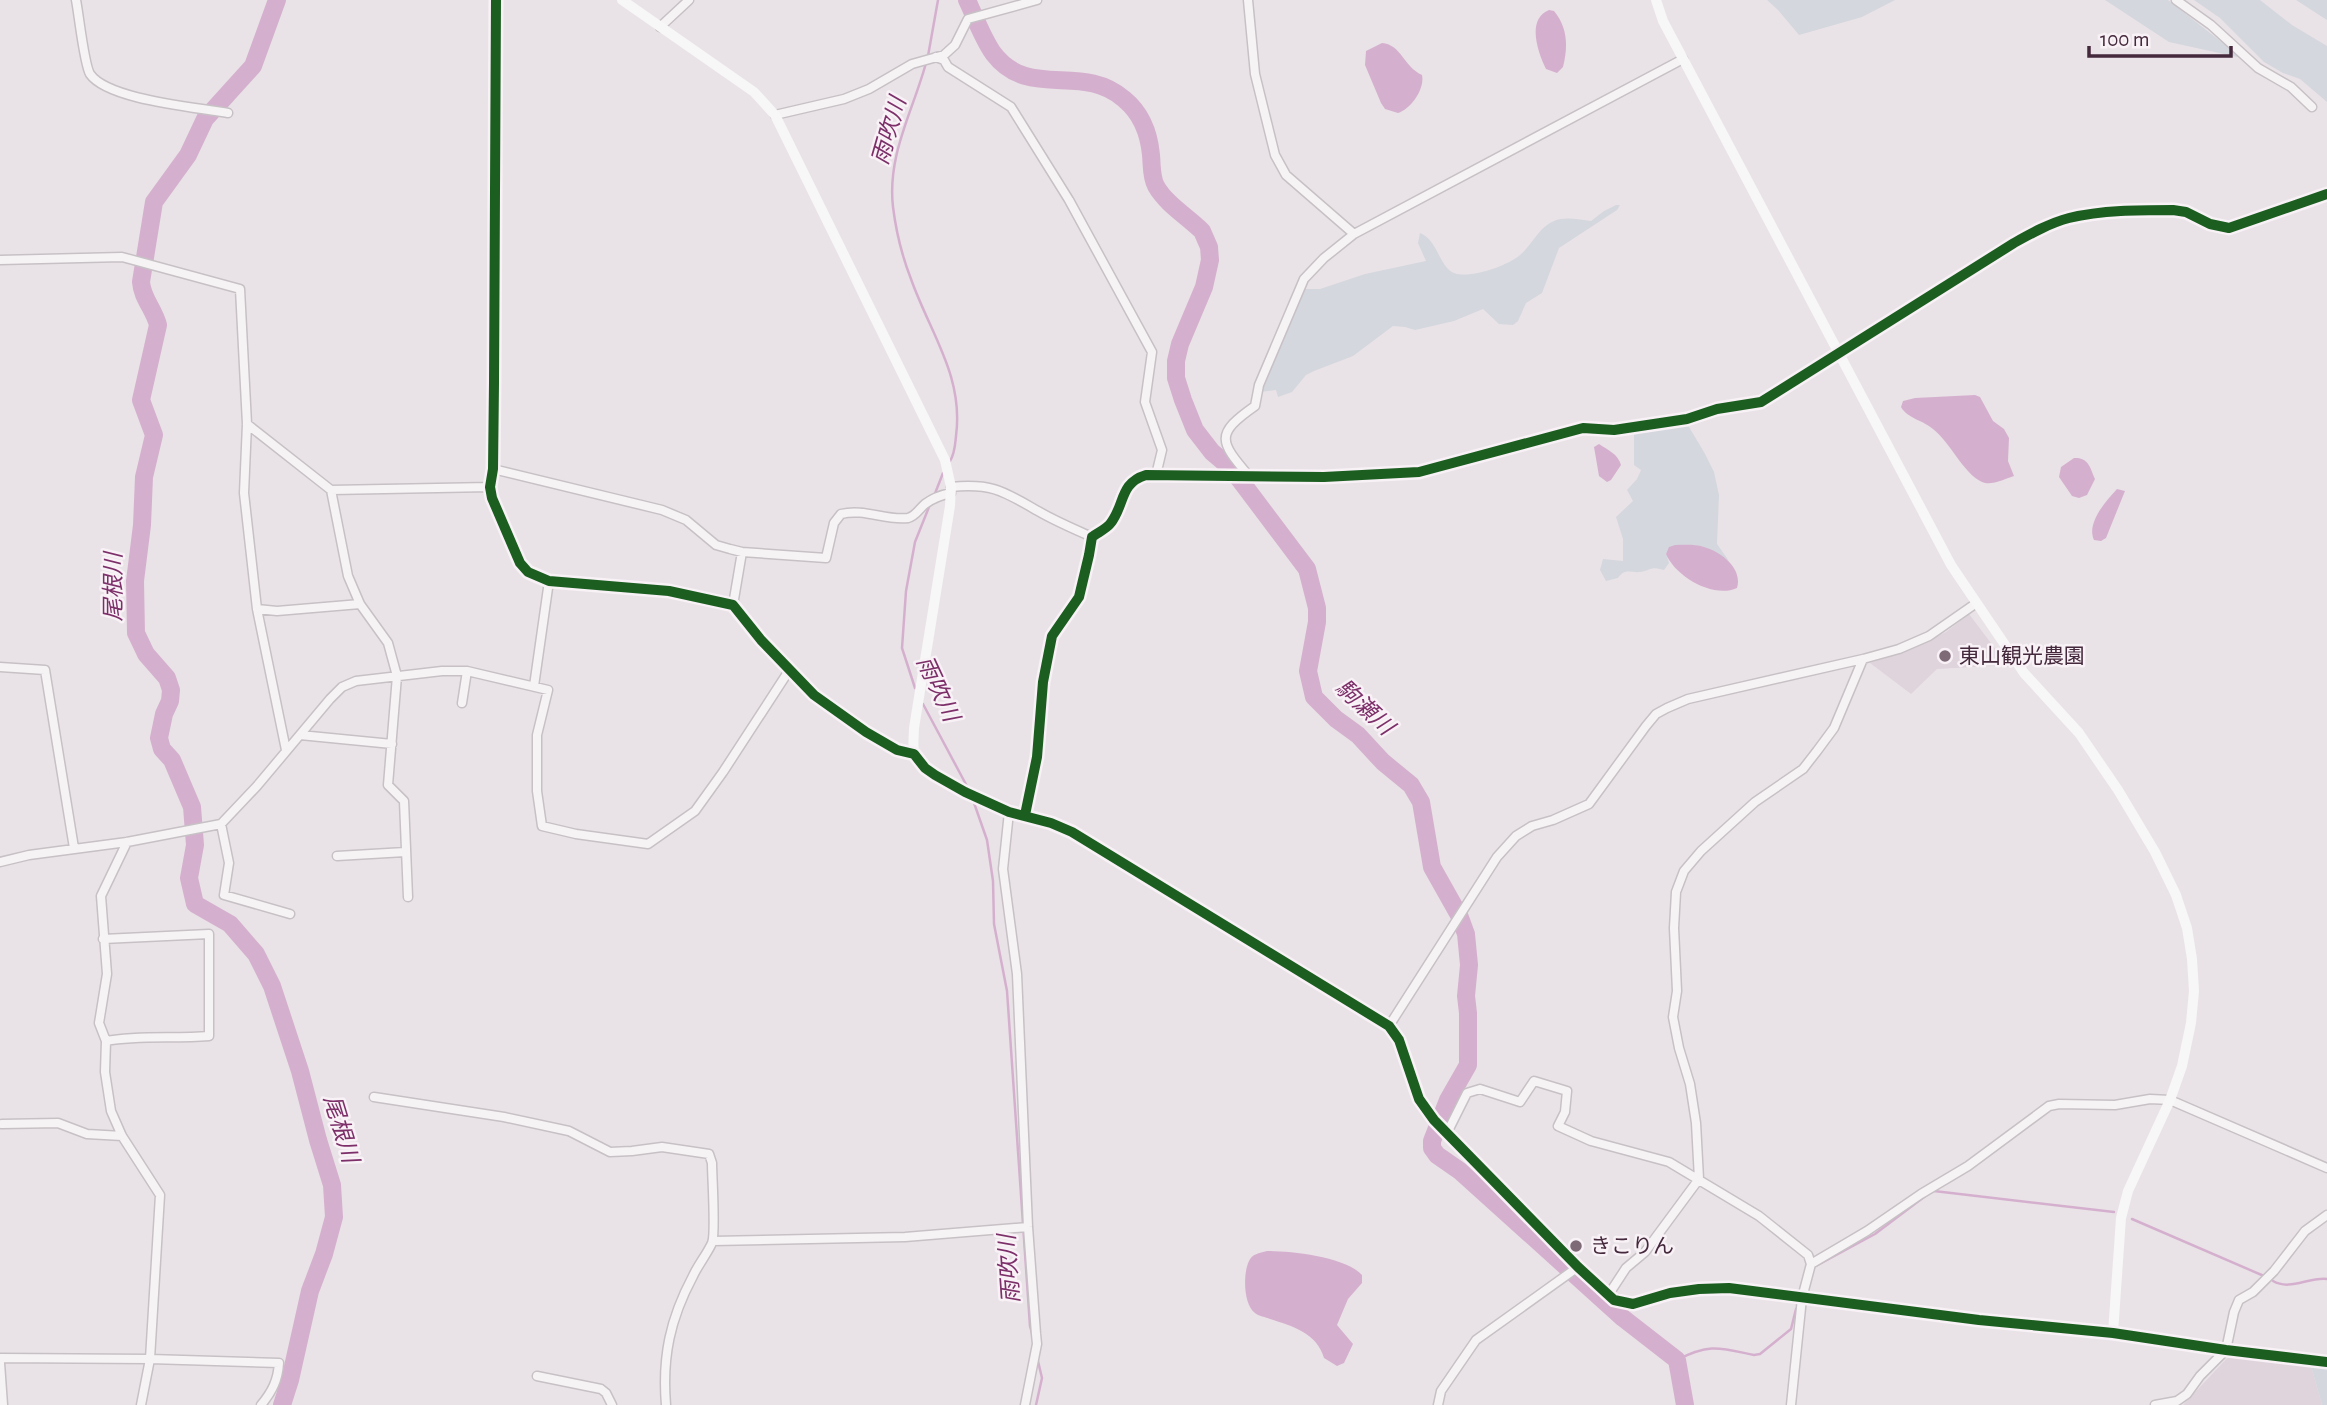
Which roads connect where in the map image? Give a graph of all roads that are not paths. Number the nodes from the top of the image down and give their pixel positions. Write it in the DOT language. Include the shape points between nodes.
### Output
graph roads {
  1 [pos="76,0"];
  2 [pos="496,0"];
  3 [pos="622,0"];
  4 [pos="689,0"];
  5 [pos="1037,0"];
  6 [pos="1248,0"];
  7 [pos="1656,0"];
  8 [pos="2176,0"];
  9 [pos="660,27"];
  10 [pos="930,59"];
  11 [pos="1683,59"];
  12 [pos="2312,107"];
  13 [pos="228,113"];
  14 [pos="775,115"];
  15 [pos="2327,194"];
  16 [pos="1354,234"];
  17 [pos="0,260"];
  18 [pos="1838,354"];
  19 [pos="247,424"];
  20 [pos="493,469"];
  21 [pos="1156,475"];
  22 [pos="1246,475"];
  23 [pos="490,487"];
  24 [pos="948,489"];
  25 [pos="331,490"];
  26 [pos="1091,537"];
  27 [pos="742,552"];
  28 [pos="549,581"];
  29 [pos="360,604"];
  30 [pos="1975,604"];
  31 [pos="733,606"];
  32 [pos="257,609"];
  33 [pos="1863,659"];
  34 [pos="0,667"];
  35 [pos="790,669"];
  36 [pos="467,671"];
  37 [pos="397,676"];
  38 [pos="534,686"];
  39 [pos="462,703"];
  40 [pos="300,735"];
  41 [pos="392,744"];
  42 [pos="286,750"];
  43 [pos="914,754"];
  44 [pos="1009,812"];
  45 [pos="1025,815"];
  46 [pos="221,824"];
  47 [pos="127,842"];
  48 [pos="74,848"];
  49 [pos="405,852"];
  50 [pos="337,856"];
  51 [pos="0,862"];
  52 [pos="408,897"];
  53 [pos="290,914"];
  54 [pos="103,939"];
  55 [pos="1389,1026"];
  56 [pos="106,1041"];
  57 [pos="374,1097"];
  58 [pos="2170,1100"];
  59 [pos="2,1124"];
  60 [pos="1445,1131"];
  61 [pos="122,1136"];
  62 [pos="2327,1168"];
  63 [pos="1699,1179"];
  64 [pos="2327,1215"];
  65 [pos="1028,1227"];
  66 [pos="713,1241"];
  67 [pos="1811,1264"];
  68 [pos="1578,1267"];
  69 [pos="1609,1294"];
  70 [pos="1802,1298"];
  71 [pos="2113,1333"];
  72 [pos="2226,1350"];
  73 [pos="150,1359"];
  74 [pos="0,1360"];
  75 [pos="2327,1362"];
  76 [pos="537,1376"];
  77 [pos="2,1405"];
  78 [pos="141,1405"];
  79 [pos="261,1405"];
  80 [pos="612,1405"];
  81 [pos="666,1405"];
  82 [pos="1025,1405"];
  83 [pos="1438,1405"];
  84 [pos="1791,1405"];
  85 [pos="2155,1405"];
  1 -- 13 [label="street" via="89,72 104,87 139,98"];
  2 -- 20 [label="street"];
  3 -- 9 [label="street"];
  4 -- 9 [label="street"];
  5 -- 10 [label="street" via="966,21 955,46"];
  6 -- 16 [label="street" via="1255,74 1275,155 1286,175"];
  7 -- 11 [label="street"];
  8 -- 12 [label="street"];
  9 -- 14 [label="street" via="754,92"];
  10 -- 14 [label="street" via="844,99"];
  10 -- 21 [label="street" via="944,61 1011,107 1069,200 1152,352 1145,402 1162,450"];
  11 -- 16 [label="street"];
  11 -- 18 [label="street"];
  14 -- 24 [label="street" via="945,460"];
  15 -- 18 [label="street" via="2229,228 2173,210 2067,218 2014,243"];
  16 -- 22 [label="street" via="1304,279 1259,385 1255,406 1235,420 1227,433 1227,447"];
  17 -- 19 [label="street" via="122,257 240,289"];
  18 -- 22 [label="street" via="1761,402 1687,419 1614,430 1583,428 1419,472"];
  18 -- 30 [label="street"];
  19 -- 25 [label="street"];
  19 -- 32 [label="street" via="244,493"];
  20 -- 23 [label="street"];
  20 -- 27 [label="street" via="662,510 686,520 716,545"];
  21 -- 22 [label="street"];
  21 -- 26 [label="street" via="1136,478 1110,524"];
  23 -- 25 [label="street"];
  23 -- 28 [label="street" via="520,564"];
  24 -- 26 [label="street" via="978,486 1006,492"];
  24 -- 27 [label="street" via="913,517 855,510 841,514 834,523 826,558"];
  24 -- 43 [label="street"];
  25 -- 29 [label="street" via="342,553"];
  26 -- 45 [label="street" via="1079,597 1052,636"];
  27 -- 31 [label="street"];
  28 -- 31 [label="street" via="669,591"];
  28 -- 38 [label="street"];
  29 -- 32 [label="street"];
  29 -- 37 [label="street" via="388,643"];
  30 -- 33 [label="street" via="1930,636"];
  30 -- 58 [label="street" via="2024,673 2079,733 2124,800 2176,895 2187,928 2194,991 2186,1049"];
  31 -- 35 [label="street"];
  32 -- 42 [label="street"];
  33 -- 55 [label="street" via="1688,699 1656,714 1595,798 1582,808 1532,826 1497,857"];
  33 -- 63 [label="street" via="1834,728 1803,769 1755,802 1701,851 1684,871 1676,892 1674,1017 1690,1084"];
  34 -- 48 [label="street" via="44,670"];
  35 -- 38 [label="street" via="695,811 648,844 542,826 537,735 548,690"];
  35 -- 43 [label="street" via="814,695 866,732"];
  36 -- 37 [label="street"];
  36 -- 38 [label="street"];
  36 -- 39 [label="street"];
  37 -- 40 [label="street" via="342,687"];
  37 -- 41 [label="street"];
  40 -- 41 [label="street"];
  40 -- 42 [label="street"];
  41 -- 49 [label="street" via="388,785 404,801"];
  42 -- 46 [label="street"];
  43 -- 44 [label="street" via="935,775"];
  44 -- 45 [label="street"];
  44 -- 65 [label="street" via="1003,869 1017,974"];
  45 -- 55 [label="street" via="1072,832"];
  46 -- 47 [label="street"];
  46 -- 53 [label="street" via="229,863 224,895"];
  47 -- 48 [label="street"];
  47 -- 54 [label="street" via="101,897"];
  48 -- 51 [label="street"];
  49 -- 50 [label="street"];
  49 -- 52 [label="street"];
  54 -- 56 [label="street" via="107,974 99,1023"];
  54 -- 56 [label="street" via="209,934 209,1036"];
  55 -- 60 [label="street" via="1399,1040 1419,1099"];
  56 -- 61 [label="street" via="111,1111"];
  57 -- 66 [label="street" via="569,1130 610,1152 662,1147 709,1154"];
  58 -- 62 [label="street"];
  58 -- 67 [label="street" via="2049,1106 1968,1166"];
  58 -- 71 [label="street" via="2128,1191 2121,1217"];
  59 -- 61 [label="street" via="58,1123 87,1134"];
  60 -- 63 [label="street" via="1467,1093 1480,1089 1520,1102 1534,1082 1567,1091 1558,1126 1591,1141 1669,1162"];
  60 -- 68 [label="street"];
  61 -- 73 [label="street" via="160,1195"];
  63 -- 67 [label="street" via="1759,1216 1808,1255"];
  63 -- 69 [label="street"];
  64 -- 72 [label="street" via="2305,1231 2253,1292 2239,1300"];
  65 -- 66 [label="street" via="905,1237"];
  65 -- 82 [label="street" via="1037,1344"];
  66 -- 81 [label="street" via="692,1276 668,1339"];
  67 -- 70 [label="street"];
  68 -- 69 [label="street"];
  68 -- 83 [label="street" via="1476,1340 1441,1391"];
  69 -- 70 [label="street" via="1633,1304 1699,1289 1729,1288"];
  70 -- 71 [label="street"];
  70 -- 84 [label="street"];
  71 -- 72 [label="street"];
  72 -- 75 [label="street"];
  72 -- 85 [label="street" via="2187,1394"];
  73 -- 74 [label="street"];
  73 -- 78 [label="street"];
  73 -- 79 [label="street" via="279,1363 278,1377"];
  74 -- 77 [label="street"];
  76 -- 80 [label="street" via="601,1389"];
}
